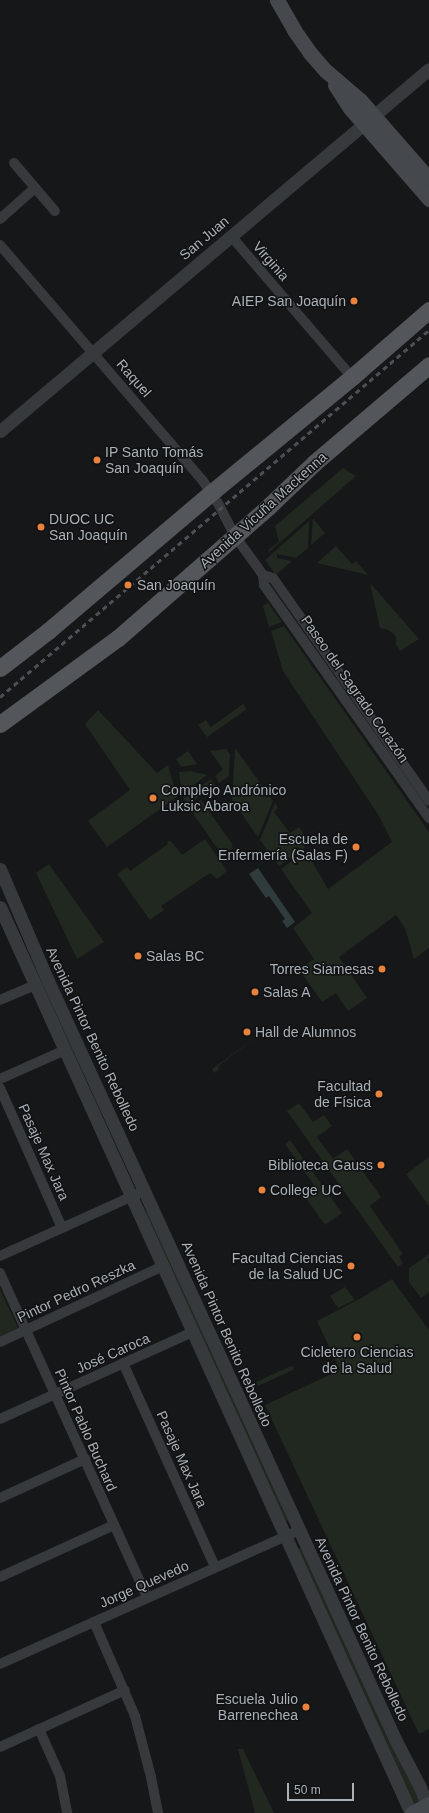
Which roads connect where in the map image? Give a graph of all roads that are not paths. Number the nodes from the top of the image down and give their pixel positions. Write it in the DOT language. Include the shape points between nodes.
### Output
graph roads {
  1 [pos="277,0"];
  2 [pos="429,69"];
  3 [pos="369,120"];
  4 [pos="14,163"];
  5 [pos="429,179"];
  6 [pos="35,188"];
  7 [pos="429,199"];
  8 [pos="55,210"];
  9 [pos="0,218"];
  10 [pos="231,236"];
  11 [pos="0,245"];
  12 [pos="429,310"];
  13 [pos="94,352"];
  14 [pos="429,365"];
  15 [pos="352,377"];
  16 [pos="0,431"];
  17 [pos="212,492"];
  18 [pos="235,536"];
  19 [pos="263,575"];
  20 [pos="0,668"];
  21 [pos="0,724"];
  22 [pos="429,801"];
  23 [pos="429,818"];
  24 [pos="0,869"];
  25 [pos="0,907"];
  26 [pos="35,985"];
  27 [pos="0,1000"];
  28 [pos="65,1050"];
  29 [pos="0,1079"];
  30 [pos="0,1088"];
  31 [pos="144,1190"];
  32 [pos="132,1196"];
  33 [pos="62,1228"];
  34 [pos="0,1256"];
  35 [pos="163,1266"];
  36 [pos="0,1273"];
  37 [pos="26,1330"];
  38 [pos="193,1332"];
  39 [pos="0,1342"];
  40 [pos="123,1363"];
  41 [pos="55,1394"];
  42 [pos="0,1419"];
  43 [pos="85,1460"];
  44 [pos="0,1498"];
  45 [pos="114,1525"];
  46 [pos="299,1530"];
  47 [pos="286,1536"];
  48 [pos="215,1567"];
  49 [pos="0,1577"];
  50 [pos="147,1598"];
  51 [pos="94,1622"];
  52 [pos="0,1664"];
  53 [pos="125,1690"];
  54 [pos="39,1729"];
  55 [pos="0,1746"];
  56 [pos="428,1807"];
  57 [pos="67,1813"];
  58 [pos="158,1813"];
  59 [pos="411,1813"];
  1 -- 3 [label="main road" via="294,30 326,71 360,100"];
  2 -- 3 [label="street, San Juan"];
  3 -- 5 [label="main road"];
  3 -- 7 [label="main road"];
  3 -- 10 [label="street, San Juan"];
  4 -- 6 [label="street"];
  6 -- 8 [label="street"];
  6 -- 9 [label="street"];
  10 -- 13 [label="street, San Juan"];
  10 -- 15 [label="street, Virginia"];
  11 -- 13 [label="street, Raquel"];
  12 -- 15 [label="main road"];
  13 -- 16 [label="street, San Juan"];
  13 -- 17 [label="street, Raquel"];
  14 -- 18 [label="main road, Avenida Vicuña Mackenna" via="314,463"];
  15 -- 17 [label="main road"];
  17 -- 18 [label="street, Raquel"];
  17 -- 20 [label="main road" via="48,631"];
  18 -- 19 [label="street, Paseo del Sagrado Corazón"];
  18 -- 21 [label="main road, Avenida Vicuña Mackenna" via="108,646"];
  19 -- 22 [label="street, Paseo del Sagrado Corazón" via="273,578"];
  19 -- 23 [label="street, Paseo del Sagrado Corazón" via="264,585"];
  24 -- 31 [label="street, Avenida Pintor Benito Rebolledo" via="48,981"];
  25 -- 26 [label="street, Avenida Pintor Benito Rebolledo"];
  26 -- 27 [label="street"];
  26 -- 28 [label="street, Avenida Pintor Benito Rebolledo"];
  28 -- 29 [label="street"];
  28 -- 32 [label="street, Avenida Pintor Benito Rebolledo"];
  30 -- 33 [label="street, Pasaje Max Jara"];
  31 -- 32 [label="street"];
  31 -- 46 [label="street, Avenida Pintor Benito Rebolledo"];
  32 -- 33 [label="street"];
  32 -- 35 [label="street, Avenida Pintor Benito Rebolledo"];
  33 -- 34 [label="street"];
  35 -- 37 [label="street, Pintor Pedro Reszka"];
  35 -- 38 [label="street, Avenida Pintor Benito Rebolledo"];
  36 -- 37 [label="street, Pintor Pablo Buchard"];
  37 -- 39 [label="street, Pintor Pedro Reszka"];
  37 -- 41 [label="street, Pintor Pablo Buchard"];
  38 -- 40 [label="street, José Caroca"];
  38 -- 47 [label="street, Avenida Pintor Benito Rebolledo"];
  40 -- 41 [label="street, José Caroca"];
  40 -- 48 [label="street, Pasaje Max Jara"];
  41 -- 42 [label="street, José Caroca"];
  41 -- 43 [label="street, Pintor Pablo Buchard"];
  43 -- 44 [label="street"];
  43 -- 45 [label="street, Pintor Pablo Buchard"];
  45 -- 49 [label="street"];
  45 -- 50 [label="street, Pintor Pablo Buchard"];
  46 -- 47 [label="street, Jorge Quevedo"];
  46 -- 56 [label="street, Avenida Pintor Benito Rebolledo"];
  47 -- 48 [label="street, Jorge Quevedo"];
  47 -- 59 [label="street, Avenida Pintor Benito Rebolledo"];
  48 -- 50 [label="street, Jorge Quevedo"];
  50 -- 51 [label="street, Jorge Quevedo"];
  51 -- 52 [label="street, Jorge Quevedo"];
  51 -- 53 [label="street"];
  53 -- 54 [label="street"];
  53 -- 58 [label="street" via="144,1745"];
  54 -- 55 [label="street"];
  54 -- 57 [label="street" via="60,1776"];
  56 -- 59 [label="main road"];
}
